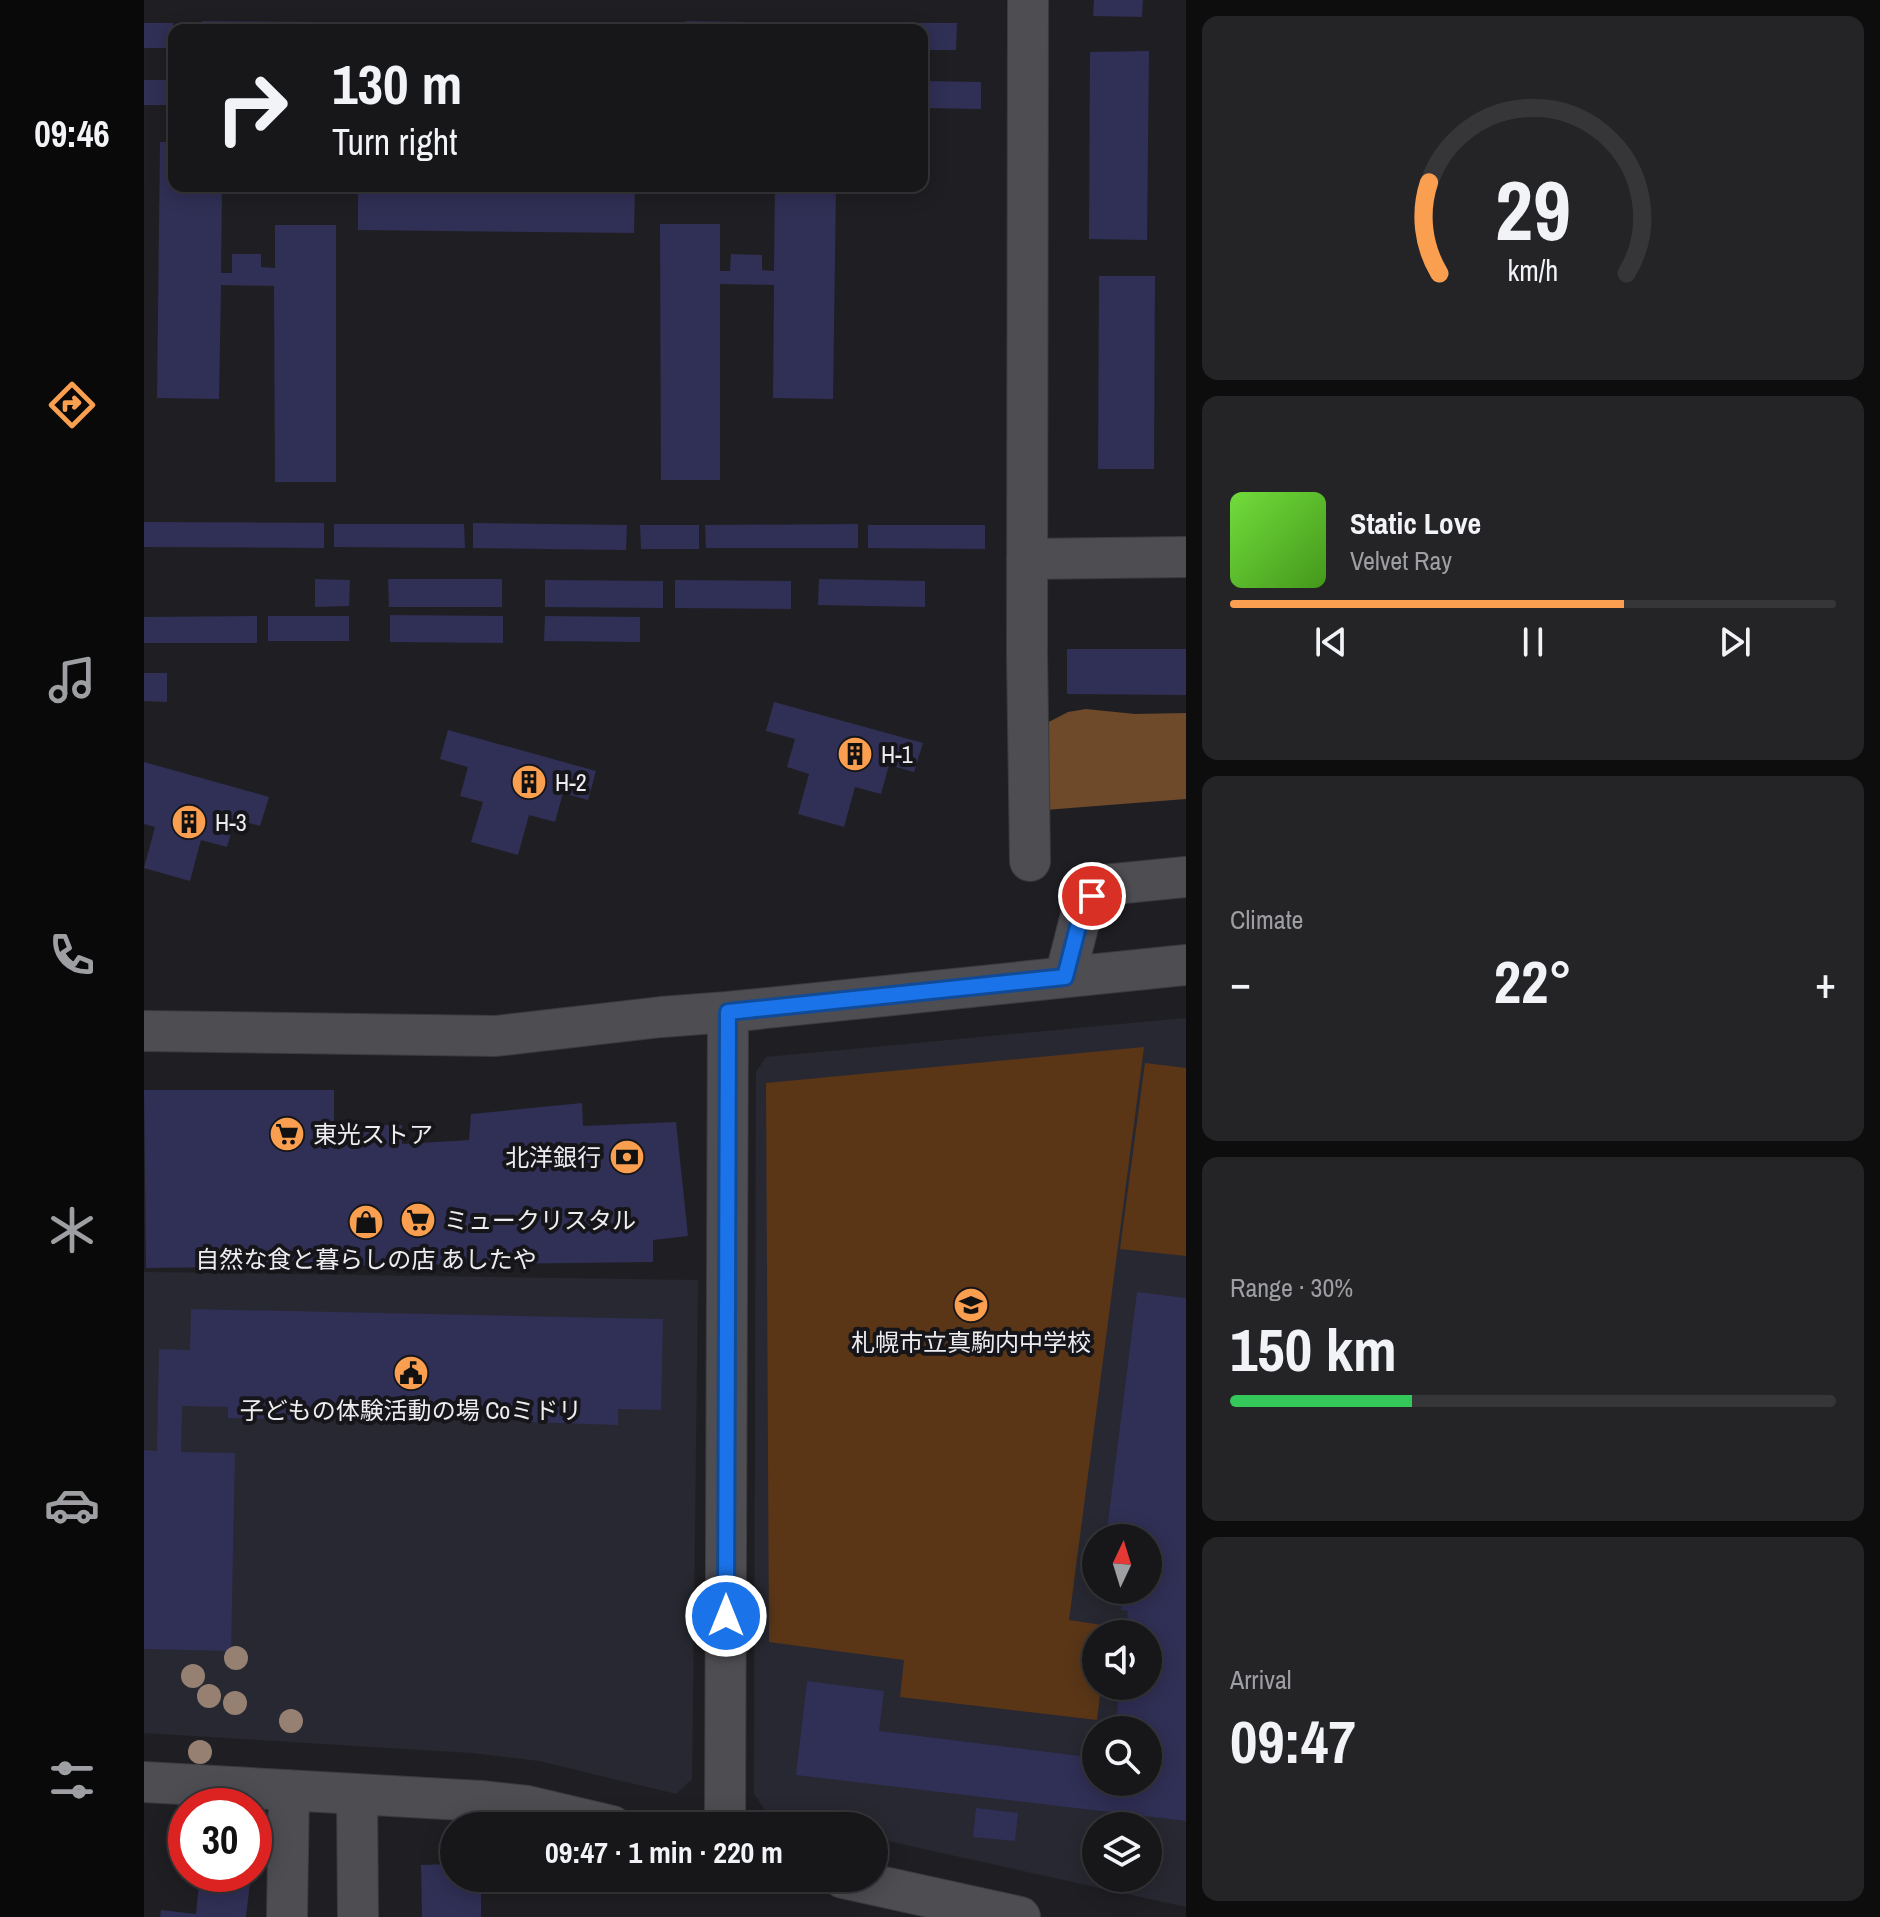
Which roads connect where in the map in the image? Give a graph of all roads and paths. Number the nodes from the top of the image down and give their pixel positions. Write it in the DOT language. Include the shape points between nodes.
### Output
graph roads {
  1 [pos="1028,0"];
  2 [pos="1186,557"];
  3 [pos="1027,559"];
  4 [pos="1030,861"];
  5 [pos="1186,877"];
  6 [pos="1186,965"];
  7 [pos="1065,977"];
  8 [pos="728,1012"];
  9 [pos="144,1031"];
  10 [pos="144,1782"];
  11 [pos="289,1790"];
  12 [pos="357,1794"];
  13 [pos="552,1812"];
  14 [pos="725,1812"];
  15 [pos="888,1888"];
  16 [pos="287,1917"];
  17 [pos="358,1917"];
  18 [pos="1020,1917"];
  1 -- 3 [label="street"];
  2 -- 3 [label="street"];
  3 -- 4 [label="street"];
  5 -- 7 [label="street" via="1104,885 1081,915"];
  6 -- 7 [label="street"];
  7 -- 8 [label="street"];
  8 -- 9 [label="street" via="496,1036"];
  8 -- 14 [label="street"];
  10 -- 11 [label="street"];
  11 -- 12 [label="street"];
  11 -- 16 [label="street"];
  12 -- 13 [label="street" via="496,1802"];
  12 -- 17 [label="street"];
  15 -- 18 [label="street"];
}
